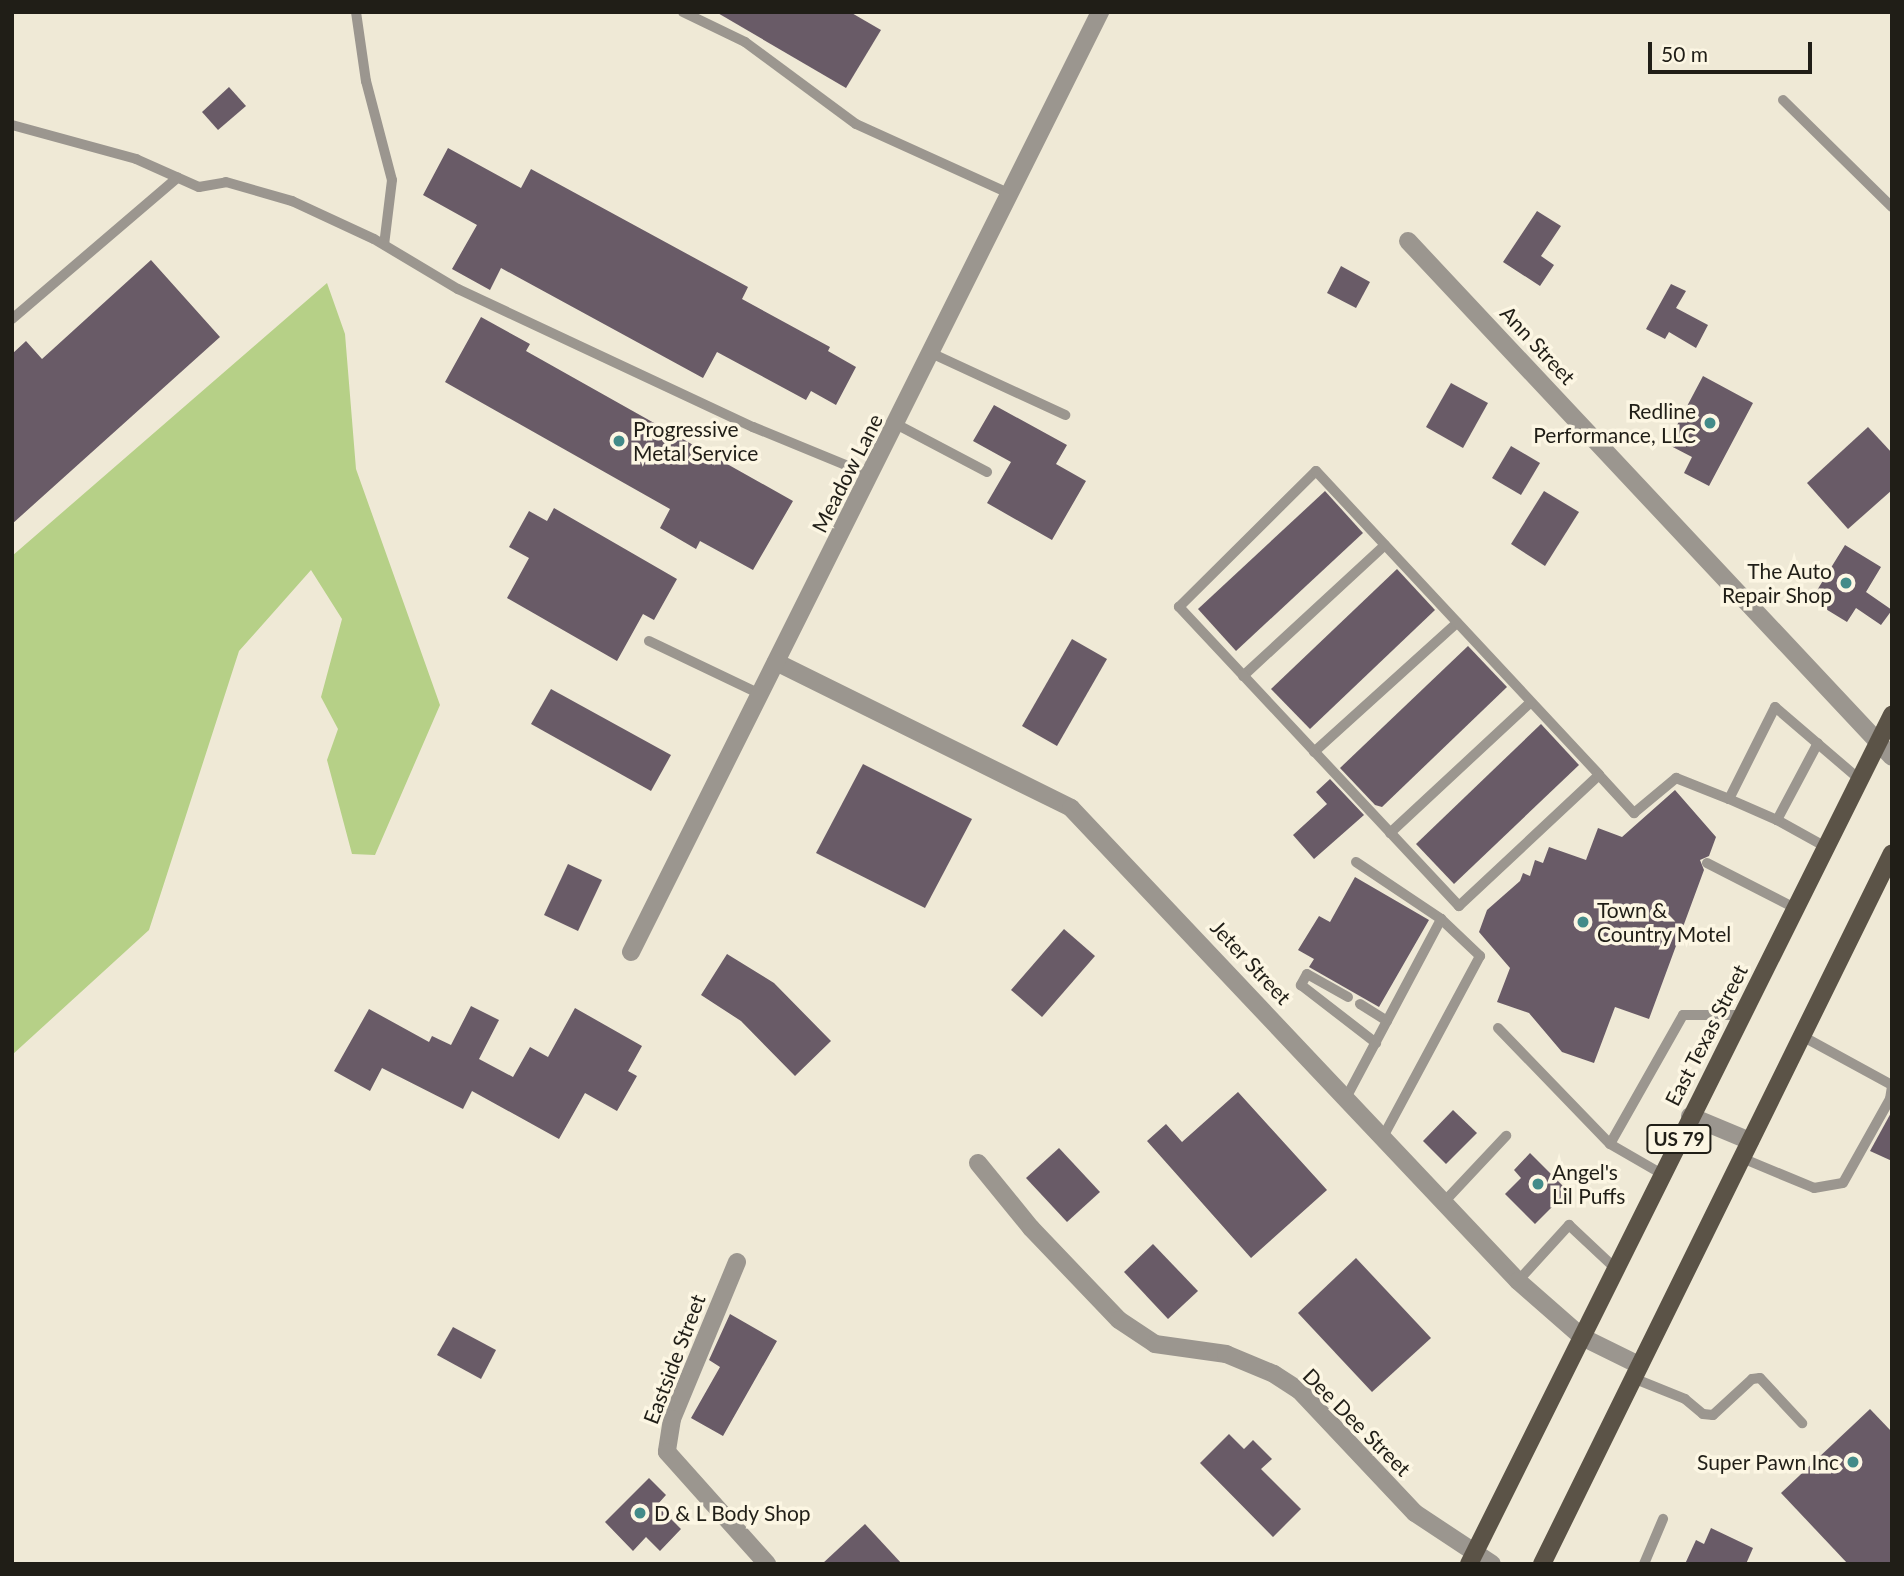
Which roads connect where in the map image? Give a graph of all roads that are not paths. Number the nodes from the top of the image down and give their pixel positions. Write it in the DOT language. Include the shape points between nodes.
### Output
graph roads {
  1 [pos="356,12"];
  2 [pos="684,12"];
  3 [pos="1100,12"];
  4 [pos="1783,100"];
  5 [pos="12,125"];
  6 [pos="178,177"];
  7 [pos="1010,194"];
  8 [pos="1892,207"];
  9 [pos="1408,241"];
  10 [pos="384,245"];
  11 [pos="12,318"];
  12 [pos="931,353"];
  13 [pos="1065,415"];
  14 [pos="896,424"];
  15 [pos="987,472"];
  16 [pos="871,475"];
  17 [pos="1385,545"];
  18 [pos="1457,622"];
  19 [pos="649,641"];
  20 [pos="776,663"];
  21 [pos="1243,676"];
  22 [pos="760,694"];
  23 [pos="1531,702"];
  24 [pos="1892,715"];
  25 [pos="1878,742"];
  26 [pos="1818,743"];
  27 [pos="1314,752"];
  28 [pos="1892,757"];
  29 [pos="1599,775"];
  30 [pos="1859,779"];
  31 [pos="1729,799"];
  32 [pos="1777,820"];
  33 [pos="1390,832"];
  34 [pos="1826,847"];
  35 [pos="1892,853"];
  36 [pos="1356,862"];
  37 [pos="1707,863"];
  38 [pos="1795,908"];
  39 [pos="1441,919"];
  40 [pos="631,951"];
  41 [pos="1348,997"];
  42 [pos="1360,1004"];
  43 [pos="1741,1015"];
  44 [pos="1387,1020"];
  45 [pos="1498,1028"];
  46 [pos="1802,1036"];
  47 [pos="1376,1043"];
  48 [pos="1892,1086"];
  49 [pos="1346,1098"];
  50 [pos="1690,1116"];
  51 [pos="1506,1136"];
  52 [pos="1383,1137"];
  53 [pos="1750,1141"];
  54 [pos="1610,1144"];
  55 [pos="1742,1158"];
  56 [pos="978,1163"];
  57 [pos="1662,1174"];
  58 [pos="1444,1202"];
  59 [pos="737,1262"];
  60 [pos="1615,1268"];
  61 [pos="1518,1281"];
  62 [pos="1582,1337"];
  63 [pos="1636,1372"];
  64 [pos="1802,1423"];
  65 [pos="1663,1519"];
  66 [pos="1472,1558"];
  67 [pos="766,1564"];
  68 [pos="1492,1564"];
  69 [pos="1542,1564"];
  70 [pos="1644,1564"];
  1 -- 10 [label="lane" via="366,81 392,180"];
  2 -- 7 [label="lane" via="746,42 856,124"];
  3 -- 7 [label="street, Meadow Lane"];
  4 -- 8 [label="lane"];
  5 -- 6 [label="lane" via="136,159"];
  6 -- 10 [label="lane" via="200,187 226,182 292,201"];
  6 -- 11 [label="lane"];
  7 -- 12 [label="street, Meadow Lane"];
  9 -- 25 [label="street, Ann Street"];
  10 -- 16 [label="lane" via="458,289 753,427"];
  12 -- 13 [label="lane"];
  12 -- 14 [label="street, Meadow Lane"];
  14 -- 15 [label="lane"];
  14 -- 16 [label="street, Meadow Lane"];
  16 -- 20 [label="street, Meadow Lane"];
  17 -- 18 [label="lane"];
  17 -- 21 [label="lane"];
  17 -- 21 [label="lane" via="1316,471 1179,607"];
  18 -- 23 [label="lane"];
  18 -- 27 [label="lane"];
  19 -- 22 [label="lane"];
  20 -- 22 [label="street, Meadow Lane"];
  20 -- 49 [label="street, Jeter Street" via="1071,808"];
  21 -- 27 [label="lane"];
  22 -- 40 [label="street, Meadow Lane"];
  23 -- 29 [label="lane"];
  23 -- 33 [label="lane"];
  24 -- 25 [label="main road, East Texas Street / US 79"];
  25 -- 28 [label="street, Ann Street"];
  25 -- 30 [label="main road, East Texas Street / US 79"];
  26 -- 30 [label="lane"];
  26 -- 31 [label="lane" via="1775,706"];
  26 -- 32 [label="lane"];
  27 -- 33 [label="lane"];
  29 -- 31 [label="lane" via="1637,817 1676,778"];
  29 -- 33 [label="lane" via="1459,906"];
  30 -- 34 [label="main road, East Texas Street / US 79"];
  31 -- 32 [label="lane"];
  32 -- 34 [label="lane"];
  34 -- 38 [label="main road, East Texas Street / US 79"];
  35 -- 46 [label="main road, US 79"];
  36 -- 39 [label="lane"];
  37 -- 38 [label="lane"];
  38 -- 43 [label="main road, East Texas Street / US 79"];
  39 -- 44 [label="lane"];
  39 -- 52 [label="lane" via="1480,956"];
  41 -- 47 [label="lane" via="1307,974 1301,985"];
  42 -- 44 [label="lane"];
  43 -- 50 [label="main road, East Texas Street / US 79"];
  43 -- 54 [label="lane" via="1683,1015"];
  44 -- 47 [label="lane"];
  45 -- 54 [label="lane"];
  46 -- 48 [label="lane"];
  46 -- 53 [label="main road, US 79"];
  47 -- 49 [label="lane"];
  48 -- 55 [label="lane" via="1843,1183 1814,1188"];
  49 -- 52 [label="street, Jeter Street"];
  50 -- 53 [label="street"];
  50 -- 57 [label="main road, East Texas Street / US 79"];
  51 -- 58 [label="lane"];
  52 -- 58 [label="street, Jeter Street"];
  53 -- 55 [label="main road, US 79"];
  54 -- 57 [label="lane"];
  55 -- 63 [label="main road, US 79"];
  56 -- 66 [label="street, Dee Dee Street" via="1031,1228 1119,1320 1155,1344 1226,1354 1299,1390 1415,1513"];
  57 -- 60 [label="main road, East Texas Street / US 79"];
  58 -- 61 [label="street, Jeter Street"];
  59 -- 67 [label="street, Eastside Street" via="672,1419 667,1452"];
  60 -- 61 [label="lane" via="1569,1225"];
  60 -- 62 [label="main road, East Texas Street / US 79"];
  61 -- 62 [label="street, Jeter Street"];
  62 -- 63 [label="street, Jeter Street"];
  62 -- 66 [label="main road, East Texas Street / US 79"];
  63 -- 64 [label="lane" via="1703,1414 1713,1415 1752,1379 1760,1378"];
  63 -- 69 [label="main road, US 79"];
  65 -- 70 [label="lane"];
  66 -- 68 [label="street, Dee Dee Street"];
}
